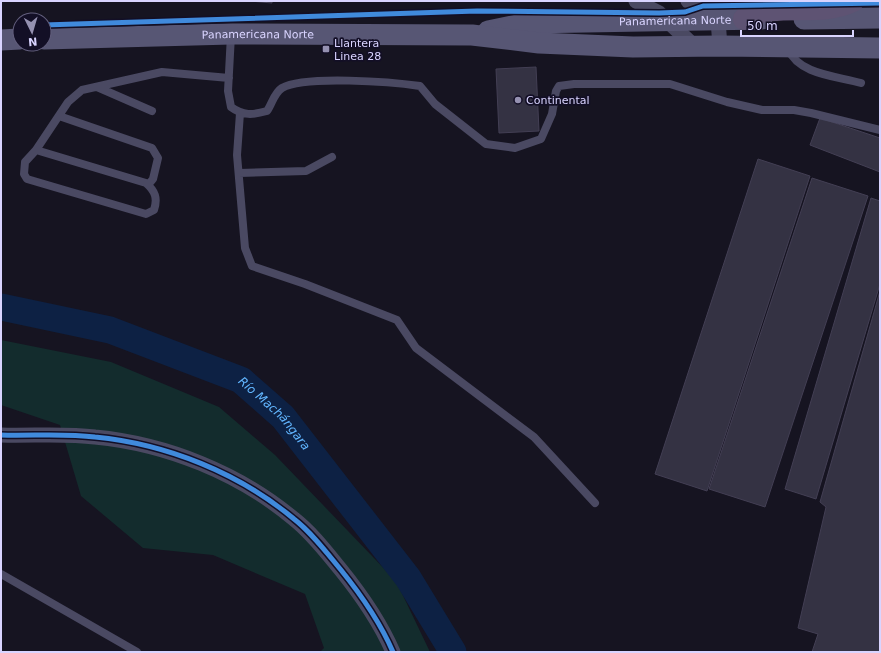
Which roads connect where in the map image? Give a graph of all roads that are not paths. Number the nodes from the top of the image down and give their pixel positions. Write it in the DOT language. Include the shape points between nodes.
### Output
graph roads {
  1 [pos="636,1"];
  2 [pos="688,1"];
  3 [pos="853,1"];
  4 [pos="880,18"];
  5 [pos="744,19"];
  6 [pos="718,20"];
  7 [pos="668,21"];
  8 [pos="231,34"];
  9 [pos="472,35"];
  10 [pos="52,39"];
  11 [pos="694,46"];
  12 [pos="720,46"];
  13 [pos="786,47"];
  14 [pos="880,48"];
  15 [pos="229,78"];
  16 [pos="861,83"];
  17 [pos="97,87"];
  18 [pos="152,111"];
  19 [pos="240,113"];
  20 [pos="59,116"];
  21 [pos="880,130"];
  22 [pos="36,150"];
  23 [pos="332,157"];
  24 [pos="239,173"];
  25 [pos="148,185"];
  26 [pos="1,435"];
  27 [pos="595,502"];
  28 [pos="1,574"];
  29 [pos="137,652"];
  30 [pos="393,652"];
  1 -- 7 [label="street" via="659,13"];
  2 -- 6 [label="street" via="703,6"];
  3 -- 5 [label="main road" via="832,8 760,12"];
  4 -- 5 [label="main road, Panamericana Norte"];
  5 -- 6 [label="main road, Panamericana Norte"];
  6 -- 7 [label="main road, Panamericana Norte"];
  6 -- 12 [label="street"];
  7 -- 9 [label="main road, Panamericana Norte" via="527,23"];
  7 -- 11 [label="street"];
  8 -- 9 [label="main road, Panamericana Norte"];
  8 -- 10 [label="main road, Panamericana Norte"];
  8 -- 15 [label="lane"];
  9 -- 11 [label="main road, Panamericana Norte" via="539,43 633,47"];
  11 -- 12 [label="main road, Panamericana Norte"];
  12 -- 13 [label="main road, Panamericana Norte"];
  13 -- 14 [label="main road, Panamericana Norte"];
  13 -- 16 [label="lane" via="797,63 807,68"];
  15 -- 17 [label="lane" via="162,72"];
  15 -- 19 [label="lane" via="231,107"];
  17 -- 18 [label="lane"];
  17 -- 20 [label="lane" via="82,90 68,102"];
  19 -- 21 [label="lane" via="254,114 267,111 277,92 284,87 307,82 392,82 420,86 436,104 486,144 515,148 541,139 552,114 559,86 670,84 755,109 812,113"];
  19 -- 24 [label="lane" via="237,136"];
  20 -- 22 [label="lane"];
  20 -- 25 [label="lane" via="152,148 158,158 153,179"];
  22 -- 25 [label="lane"];
  22 -- 25 [label="lane" via="25,162 24,174 27,179 146,214 154,210 157,200 154,191"];
  23 -- 24 [label="lane" via="306,171"];
  24 -- 27 [label="lane" via="245,248 252,266 397,320 416,348 534,437"];
  26 -- 30 [label="street" via="95,436 165,450 217,470 254,490 295,519 328,554 362,595"];
  28 -- 29 [label="lane"];
}
